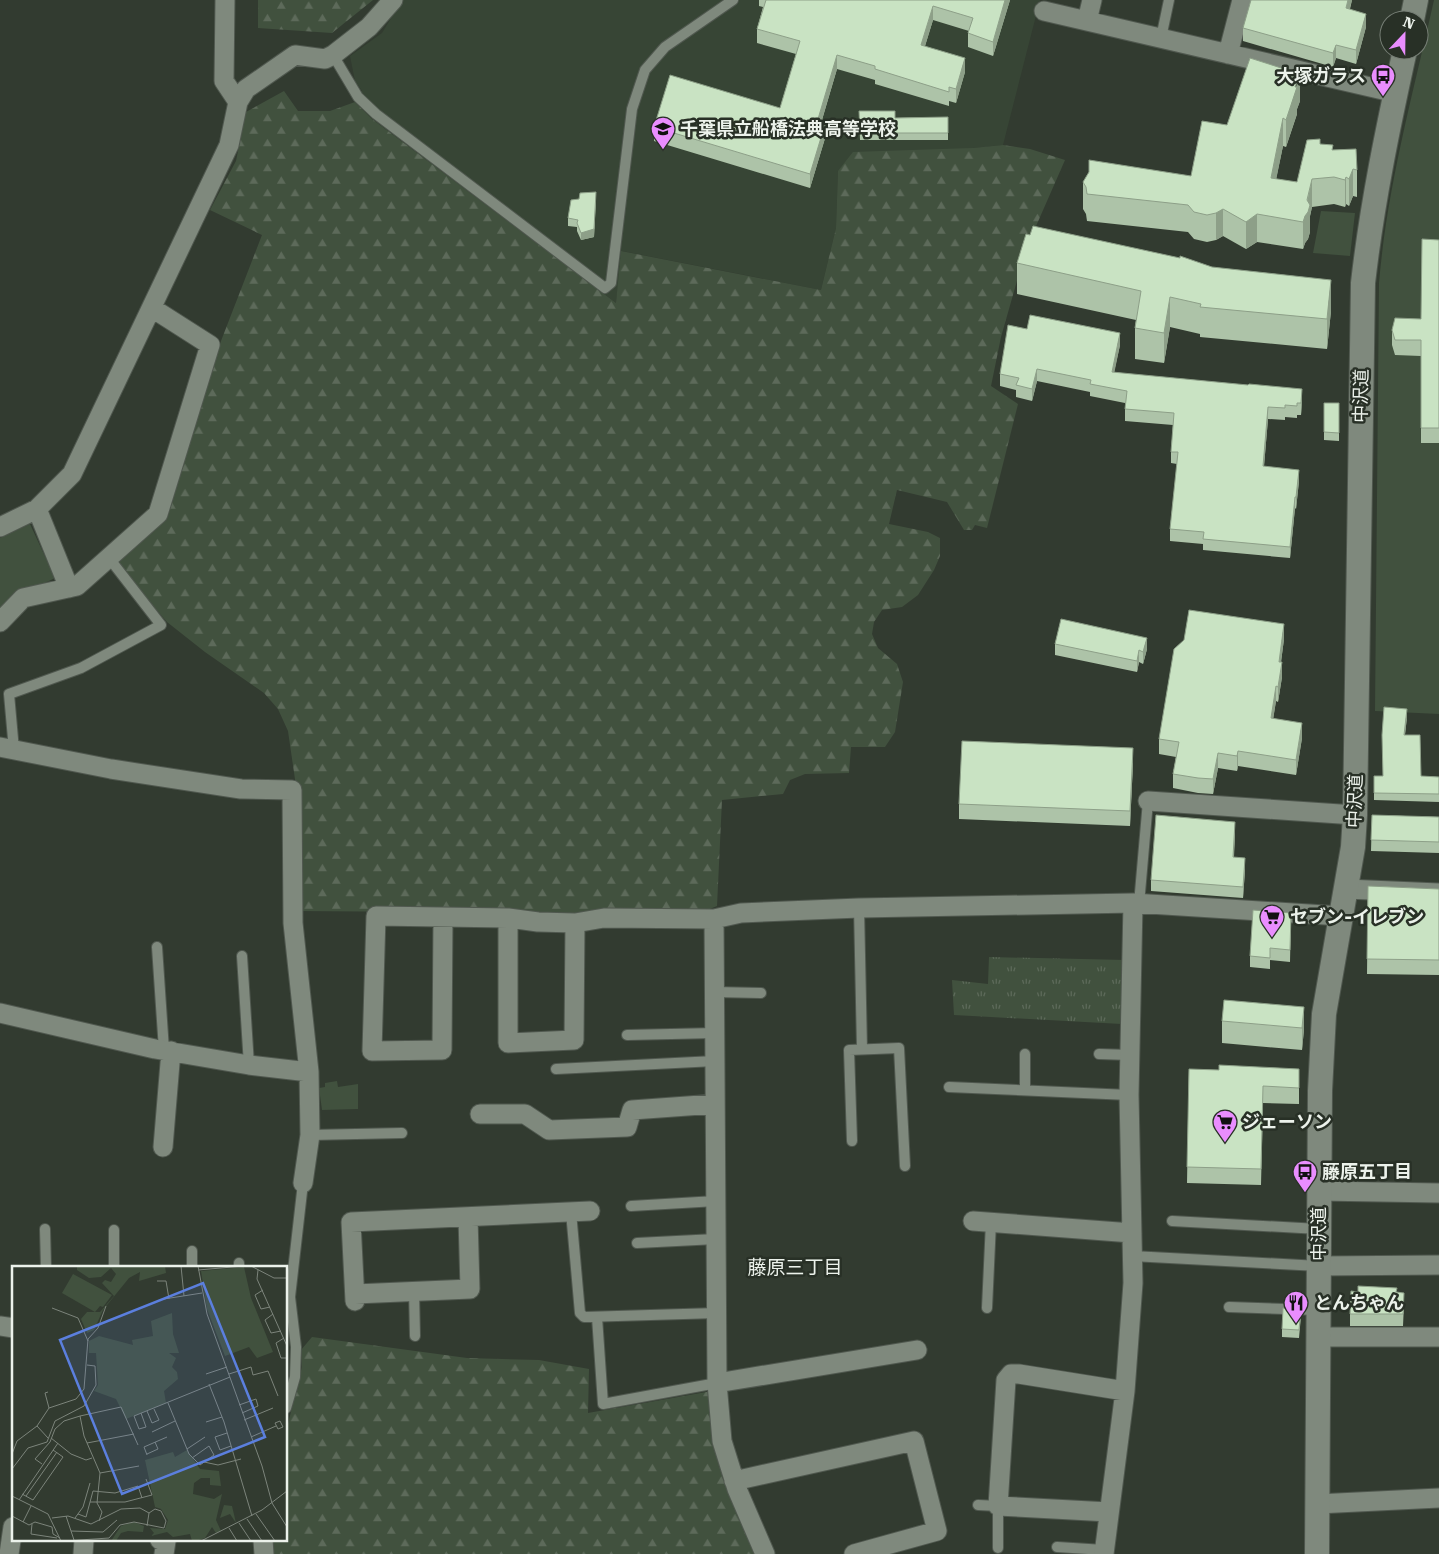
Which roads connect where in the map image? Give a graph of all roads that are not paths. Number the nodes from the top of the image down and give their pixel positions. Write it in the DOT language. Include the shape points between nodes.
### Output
graph roads {
  1 [pos="225,0"];
  2 [pos="393,0"];
  3 [pos="734,0"];
  4 [pos="1092,0"];
  5 [pos="1169,0"];
  6 [pos="1242,0"];
  7 [pos="1044,11"];
  8 [pos="1087,21"];
  9 [pos="1161,38"];
  10 [pos="1228,54"];
  11 [pos="333,55"];
  12 [pos="1403,60"];
  13 [pos="1396,93"];
  14 [pos="238,102"];
  15 [pos="152,308"];
  16 [pos="37,509"];
  17 [pos="0,528"];
  18 [pos="109,558"];
  19 [pos="68,588"];
  20 [pos="0,622"];
  21 [pos="7,749"];
  22 [pos="1148,801"];
  23 [pos="1355,815"];
  24 [pos="1346,888"];
  25 [pos="1439,893"];
  26 [pos="1136,904"];
  27 [pos="859,908"];
  28 [pos="1342,916"];
  29 [pos="443,918"];
  30 [pos="508,918"];
  31 [pos="714,919"];
  32 [pos="575,923"];
  33 [pos="157,947"];
  34 [pos="242,956"];
  35 [pos="714,992"];
  36 [pos="761,993"];
  37 [pos="0,1013"];
  38 [pos="715,1033"];
  39 [pos="627,1035"];
  40 [pos="862,1049"];
  41 [pos="167,1051"];
  42 [pos="1025,1054"];
  43 [pos="1099,1054"];
  44 [pos="1130,1055"];
  45 [pos="715,1061"];
  46 [pos="249,1065"];
  47 [pos="556,1068"];
  48 [pos="309,1072"];
  49 [pos="948,1087"];
  50 [pos="1025,1090"];
  51 [pos="1130,1095"];
  52 [pos="715,1104"];
  53 [pos="480,1114"];
  54 [pos="402,1133"];
  55 [pos="310,1135"];
  56 [pos="852,1141"];
  57 [pos="162,1147"];
  58 [pos="905,1166"];
  59 [pos="303,1183"];
  60 [pos="1319,1191"];
  61 [pos="1439,1193"];
  62 [pos="716,1201"];
  63 [pos="631,1206"];
  64 [pos="580,1211"];
  65 [pos="468,1216"];
  66 [pos="982,1221"];
  67 [pos="1172,1221"];
  68 [pos="1319,1229"];
  69 [pos="45,1230"];
  70 [pos="114,1230"];
  71 [pos="1132,1233"];
  72 [pos="716,1239"];
  73 [pos="637,1243"];
  74 [pos="192,1250"];
  75 [pos="1132,1256"];
  76 [pos="1439,1265"];
  77 [pos="46,1266"];
  78 [pos="114,1266"];
  79 [pos="192,1266"];
  80 [pos="1320,1266"];
  81 [pos="414,1291"];
  82 [pos="1229,1307"];
  83 [pos="987,1308"];
  84 [pos="1319,1310"];
  85 [pos="717,1313"];
  86 [pos="597,1318"];
  87 [pos="414,1336"];
  88 [pos="1318,1337"];
  89 [pos="1439,1337"];
  90 [pos="917,1350"];
  91 [pos="290,1372"];
  92 [pos="717,1383"];
  93 [pos="288,1390"];
  94 [pos="1125,1391"];
  95 [pos="734,1481"];
  96 [pos="1439,1498"];
  97 [pos="1317,1504"];
  98 [pos="978,1505"];
  99 [pos="998,1506"];
  100 [pos="1109,1512"];
  101 [pos="9,1526"];
  102 [pos="1057,1547"];
  103 [pos="998,1548"];
  104 [pos="1104,1552"];
  105 [pos="9,1554"];
  106 [pos="765,1554"];
  107 [pos="854,1554"];
  108 [pos="1317,1554"];
  1 -- 14 [label="street" via="224,81"];
  2 -- 11 [label="street" via="370,26"];
  3 -- 11 [label="lane" via="664,47 645,70 632,109 611,283 605,288 376,114 358,97"];
  4 -- 8 [label="street"];
  5 -- 9 [label="lane"];
  6 -- 10 [label="street"];
  7 -- 8 [label="street"];
  8 -- 9 [label="street"];
  9 -- 10 [label="street"];
  10 -- 13 [label="street"];
  11 -- 14 [label="street" via="324,59 295,55 246,88"];
  12 -- 13 [label="street, 中沢道"];
  13 -- 23 [label="street, 中沢道" via="1380,165 1363,283"];
  14 -- 15 [label="street" via="229,145"];
  15 -- 16 [label="street" via="72,474"];
  15 -- 18 [label="street" via="210,345 158,514"];
  16 -- 17 [label="street"];
  16 -- 19 [label="street"];
  18 -- 19 [label="street" via="77,586"];
  18 -- 21 [label="lane" via="161,625 81,668 9,694"];
  19 -- 20 [label="street" via="23,598"];
  21 -- 48 [label="street" via="241,789 292,790 293,923"];
  22 -- 23 [label="street"];
  22 -- 26 [label="lane"];
  23 -- 24 [label="street, 中沢道"];
  24 -- 25 [label="street"];
  24 -- 28 [label="street, 中沢道"];
  26 -- 27 [label="street"];
  26 -- 28 [label="street"];
  26 -- 44 [label="street"];
  27 -- 31 [label="street" via="741,913"];
  27 -- 40 [label="lane"];
  28 -- 60 [label="street, 中沢道" via="1324,1014"];
  29 -- 29 [label="street" via="375,916 372,1051 442,1050"];
  29 -- 30 [label="street"];
  30 -- 32 [label="street"];
  30 -- 32 [label="street" via="508,1043 574,1040"];
  31 -- 32 [label="street" via="604,918"];
  31 -- 35 [label="street"];
  33 -- 41 [label="lane"];
  34 -- 46 [label="lane"];
  35 -- 36 [label="lane"];
  35 -- 38 [label="street"];
  37 -- 41 [label="street"];
  38 -- 39 [label="lane"];
  38 -- 45 [label="street"];
  40 -- 56 [label="lane" via="849,1050"];
  40 -- 58 [label="lane" via="899,1048"];
  41 -- 46 [label="street"];
  41 -- 57 [label="street"];
  42 -- 50 [label="lane"];
  43 -- 44 [label="lane"];
  44 -- 51 [label="street"];
  45 -- 47 [label="lane"];
  45 -- 52 [label="street"];
  46 -- 48 [label="street"];
  48 -- 55 [label="street"];
  49 -- 50 [label="lane"];
  50 -- 51 [label="lane"];
  51 -- 71 [label="street"];
  52 -- 53 [label="street" via="632,1110 627,1127 549,1130 525,1114"];
  52 -- 62 [label="street"];
  54 -- 55 [label="lane"];
  55 -- 59 [label="street"];
  59 -- 91 [label="lane" via="290,1298 296,1347"];
  60 -- 61 [label="street"];
  60 -- 68 [label="street, 中沢道"];
  62 -- 63 [label="lane"];
  62 -- 72 [label="street"];
  64 -- 65 [label="street"];
  64 -- 86 [label="lane" via="580,1313 584,1317"];
  65 -- 81 [label="street" via="470,1288"];
  65 -- 81 [label="street" via="351,1222 355,1298"];
  66 -- 71 [label="street"];
  66 -- 83 [label="lane"];
  67 -- 68 [label="lane"];
  68 -- 80 [label="street, 中沢道"];
  69 -- 77 [label="lane"];
  70 -- 78 [label="lane"];
  71 -- 75 [label="street"];
  72 -- 73 [label="lane"];
  72 -- 85 [label="street"];
  74 -- 79 [label="lane"];
  75 -- 80 [label="lane"];
  75 -- 94 [label="street"];
  76 -- 80 [label="street"];
  80 -- 84 [label="street, 中沢道"];
  81 -- 87 [label="lane"];
  82 -- 84 [label="lane"];
  84 -- 88 [label="street, 中沢道"];
  85 -- 86 [label="lane"];
  85 -- 92 [label="street"];
  86 -- 92 [label="lane" via="603,1404"];
  88 -- 89 [label="street"];
  88 -- 97 [label="street, 中沢道"];
  90 -- 92 [label="street"];
  91 -- 93 [label="lane"];
  92 -- 95 [label="street" via="722,1441"];
  94 -- 99 [label="street" via="1011,1374 1006,1380"];
  94 -- 100 [label="street"];
  95 -- 106 [label="street"];
  95 -- 107 [label="street" via="914,1441 937,1531"];
  96 -- 97 [label="street"];
  97 -- 108 [label="street, 中沢道"];
  98 -- 99 [label="lane"];
  99 -- 100 [label="street"];
  99 -- 103 [label="lane"];
  100 -- 104 [label="street"];
  101 -- 105 [label="street"];
  102 -- 104 [label="lane"];
}
